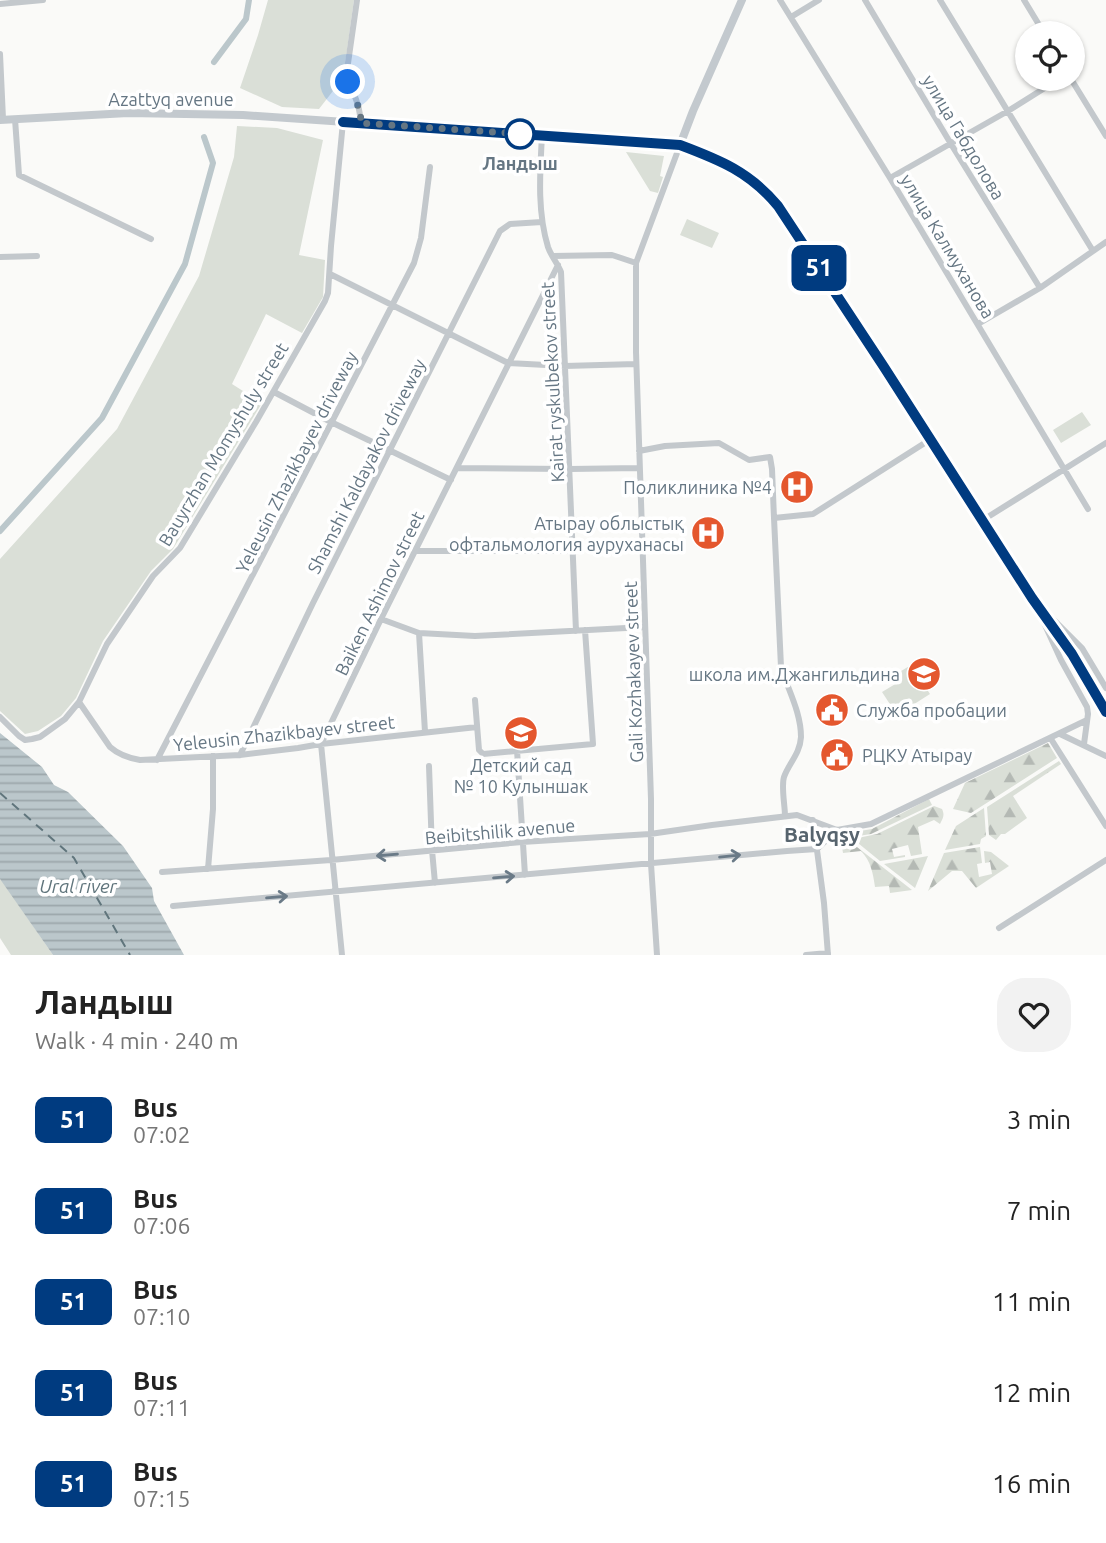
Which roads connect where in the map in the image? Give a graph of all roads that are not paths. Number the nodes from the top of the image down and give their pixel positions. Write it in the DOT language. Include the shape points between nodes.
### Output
graph roads {
  1 [pos="43,0"];
  2 [pos="357,0"];
  3 [pos="742,0"];
  4 [pos="780,0"];
  5 [pos="819,0"];
  6 [pos="866,0"];
  7 [pos="940,0"];
  8 [pos="1024,0"];
  9 [pos="0,4"];
  10 [pos="791,17"];
  11 [pos="1037,21"];
  12 [pos="0,54"];
  13 [pos="1040,91"];
  14 [pos="1078,91"];
  15 [pos="1008,111"];
  16 [pos="1,119"];
  17 [pos="15,119"];
  18 [pos="343,122"];
  19 [pos="360,123"];
  20 [pos="542,135"];
  21 [pos="1106,136"];
  22 [pos="951,144"];
  23 [pos="680,145"];
  24 [pos="430,167"];
  25 [pos="890,178"];
  26 [pos="542,222"];
  27 [pos="151,239"];
  28 [pos="1106,242"];
  29 [pos="1093,251"];
  30 [pos="37,256"];
  31 [pos="553,256"];
  32 [pos="0,257"];
  33 [pos="636,263"];
  34 [pos="558,265"];
  35 [pos="330,274"];
  36 [pos="1040,288"];
  37 [pos="393,304"];
  38 [pos="978,324"];
  39 [pos="449,332"];
  40 [pos="509,363"];
  41 [pos="636,365"];
  42 [pos="565,366"];
  43 [pos="274,392"];
  44 [pos="331,422"];
  45 [pos="931,439"];
  46 [pos="1105,446"];
  47 [pos="389,450"];
  48 [pos="639,451"];
  49 [pos="457,468"];
  50 [pos="639,468"];
  51 [pos="570,469"];
  52 [pos="1064,469"];
  53 [pos="451,480"];
  54 [pos="1088,509"];
  55 [pos="774,518"];
  56 [pos="983,520"];
  57 [pos="415,551"];
  58 [pos="573,551"];
  59 [pos="1032,598"];
  60 [pos="381,620"];
  61 [pos="645,626"];
  62 [pos="585,630"];
  63 [pos="576,631"];
  64 [pos="419,633"];
  65 [pos="1106,688"];
  66 [pos="475,700"];
  67 [pos="79,702"];
  68 [pos="1106,712"];
  69 [pos="0,717"];
  70 [pos="1087,720"];
  71 [pos="477,727"];
  72 [pos="425,732"];
  73 [pos="1060,734"];
  74 [pos="1051,738"];
  75 [pos="321,744"];
  76 [pos="1084,744"];
  77 [pos="517,750"];
  78 [pos="240,755"];
  79 [pos="214,756"];
  80 [pos="1106,756"];
  81 [pos="157,760"];
  82 [pos="429,766"];
  83 [pos="785,816"];
  84 [pos="813,820"];
  85 [pos="1106,827"];
  86 [pos="837,830"];
  87 [pos="650,834"];
  88 [pos="522,842"];
  89 [pos="817,849"];
  90 [pos="432,850"];
  91 [pos="331,860"];
  92 [pos="1106,860"];
  93 [pos="650,864"];
  94 [pos="208,869"];
  95 [pos="162,872"];
  96 [pos="525,875"];
  97 [pos="435,883"];
  98 [pos="336,891"];
  99 [pos="173,906"];
  100 [pos="999,928"];
  101 [pos="828,954"];
  102 [pos="342,955"];
  103 [pos="657,955"];
  104 [pos="807,955"];
  1 -- 9 [label="street"];
  2 -- 19 [label="street" via="347,70"];
  3 -- 23 [label="main road"];
  4 -- 10 [label="street, улица Калмуханова"];
  5 -- 10 [label="street"];
  6 -- 22 [label="street, улица Габдолова"];
  7 -- 15 [label="street"];
  8 -- 11 [label="street"];
  10 -- 25 [label="street, улица Калмуханова"];
  12 -- 16 [label="street"];
  13 -- 15 [label="street"];
  14 -- 21 [label="street"];
  15 -- 22 [label="street"];
  15 -- 29 [label="street"];
  16 -- 17 [label="main road, Azattyq avenue"];
  17 -- 18 [label="main road, Azattyq avenue" via="128,113"];
  17 -- 27 [label="street" via="19,175"];
  18 -- 19 [label="main road, Azattyq avenue"];
  18 -- 35 [label="street, Bauyrzhan Momyshuly street"];
  19 -- 20 [label="main road, Azattyq avenue"];
  20 -- 23 [label="main road, Azattyq avenue"];
  20 -- 26 [label="street, Kairat ryskulbekov street"];
  22 -- 25 [label="street"];
  22 -- 36 [label="street, улица Габдолова"];
  23 -- 33 [label="street, Gali Kozhakayev street"];
  23 -- 45 [label="main road, Azattyq avenue" via="713,157 765,190"];
  24 -- 37 [label="street, Yeleusin Zhazikbayev driveway" via="421,238"];
  25 -- 38 [label="street, улица Калмуханова"];
  26 -- 31 [label="street, Kairat ryskulbekov street"];
  26 -- 39 [label="street, Shamshi Kaldayakov driveway" via="510,224 500,231"];
  28 -- 29 [label="street"];
  29 -- 36 [label="street"];
  30 -- 32 [label="street"];
  31 -- 33 [label="street" via="612,255"];
  31 -- 34 [label="street, Kairat ryskulbekov street"];
  33 -- 41 [label="street, Gali Kozhakayev street"];
  34 -- 40 [label="street, Baiken Ashimov street"];
  34 -- 42 [label="street, Kairat ryskulbekov street"];
  35 -- 37 [label="street"];
  35 -- 43 [label="street, Bauyrzhan Momyshuly street" via="326,301"];
  36 -- 38 [label="street"];
  37 -- 39 [label="street"];
  37 -- 44 [label="street, Yeleusin Zhazikbayev driveway"];
  38 -- 52 [label="street, улица Калмуханова"];
  39 -- 40 [label="street"];
  39 -- 47 [label="street, Shamshi Kaldayakov driveway"];
  40 -- 42 [label="street"];
  40 -- 49 [label="street, Baiken Ashimov street"];
  41 -- 42 [label="street"];
  41 -- 48 [label="street, Gali Kozhakayev street"];
  42 -- 51 [label="street, Kairat ryskulbekov street"];
  43 -- 44 [label="street"];
  43 -- 67 [label="street, Bauyrzhan Momyshuly street" via="180,548 153,576 107,644"];
  44 -- 47 [label="street"];
  44 -- 81 [label="street, Yeleusin Zhazikbayev driveway"];
  45 -- 55 [label="street" via="813,514"];
  45 -- 56 [label="main road, Azattyq avenue"];
  46 -- 52 [label="street"];
  47 -- 53 [label="street"];
  47 -- 78 [label="street, Shamshi Kaldayakov driveway"];
  48 -- 50 [label="street, Gali Kozhakayev street"];
  48 -- 55 [label="street" via="719,443 749,460 770,457"];
  49 -- 51 [label="street"];
  49 -- 53 [label="street, Baiken Ashimov street"];
  50 -- 51 [label="street"];
  50 -- 61 [label="street, Gali Kozhakayev street"];
  51 -- 58 [label="street, Kairat ryskulbekov street"];
  52 -- 54 [label="street, улица Калмуханова"];
  52 -- 56 [label="street"];
  53 -- 57 [label="street, Baiken Ashimov street"];
  55 -- 83 [label="street" via="781,667 801,737 797,756 783,779"];
  56 -- 59 [label="main road, Azattyq avenue"];
  57 -- 58 [label="street"];
  57 -- 60 [label="street, Baiken Ashimov street"];
  58 -- 63 [label="street, Kairat ryskulbekov street"];
  59 -- 65 [label="street" via="1082,648"];
  59 -- 68 [label="main road, Azattyq avenue"];
  59 -- 70 [label="street" via="1087,707"];
  60 -- 64 [label="street"];
  60 -- 75 [label="street, Baiken Ashimov street"];
  61 -- 62 [label="street"];
  61 -- 87 [label="street, Gali Kozhakayev street"];
  62 -- 63 [label="street"];
  62 -- 77 [label="street" via="593,744"];
  63 -- 64 [label="street" via="475,636"];
  64 -- 72 [label="street"];
  66 -- 71 [label="street"];
  67 -- 69 [label="street, Bauyrzhan Momyshuly street" via="65,719 32,739 19,736"];
  67 -- 81 [label="street, Yeleusin Zhazikbayev street" via="116,752 132,759"];
  70 -- 73 [label="street"];
  70 -- 76 [label="street"];
  71 -- 72 [label="street, Yeleusin Zhazikbayev street"];
  71 -- 77 [label="street" via="483,754"];
  72 -- 75 [label="street, Yeleusin Zhazikbayev street"];
  73 -- 74 [label="street"];
  73 -- 76 [label="street"];
  74 -- 85 [label="street"];
  74 -- 86 [label="street" via="871,824"];
  75 -- 78 [label="street, Yeleusin Zhazikbayev street"];
  75 -- 91 [label="street"];
  76 -- 80 [label="street"];
  77 -- 88 [label="street"];
  78 -- 79 [label="street, Yeleusin Zhazikbayev street"];
  79 -- 81 [label="street, Yeleusin Zhazikbayev street"];
  79 -- 94 [label="street"];
  82 -- 90 [label="street"];
  83 -- 84 [label="street, Beibitshilik avenue"];
  83 -- 87 [label="street, Beibitshilik avenue"];
  84 -- 86 [label="street, Beibitshilik avenue"];
  84 -- 89 [label="street"];
  86 -- 89 [label="street"];
  87 -- 88 [label="street, Beibitshilik avenue"];
  87 -- 93 [label="street, Gali Kozhakayev street"];
  88 -- 90 [label="street, Beibitshilik avenue"];
  88 -- 96 [label="street"];
  93 -- 89 [label="street, one-way"];
  89 -- 101 [label="street"];
  90 -- 91 [label="street, Beibitshilik avenue, one-way"];
  90 -- 97 [label="street"];
  91 -- 94 [label="street, Beibitshilik avenue"];
  91 -- 98 [label="street"];
  92 -- 100 [label="street"];
  93 -- 96 [label="street"];
  93 -- 103 [label="street, Gali Kozhakayev street"];
  94 -- 95 [label="street, Beibitshilik avenue"];
  97 -- 96 [label="street, one-way"];
  97 -- 98 [label="street"];
  99 -- 98 [label="street, one-way"];
  98 -- 102 [label="street"];
  101 -- 104 [label="street"];
}
